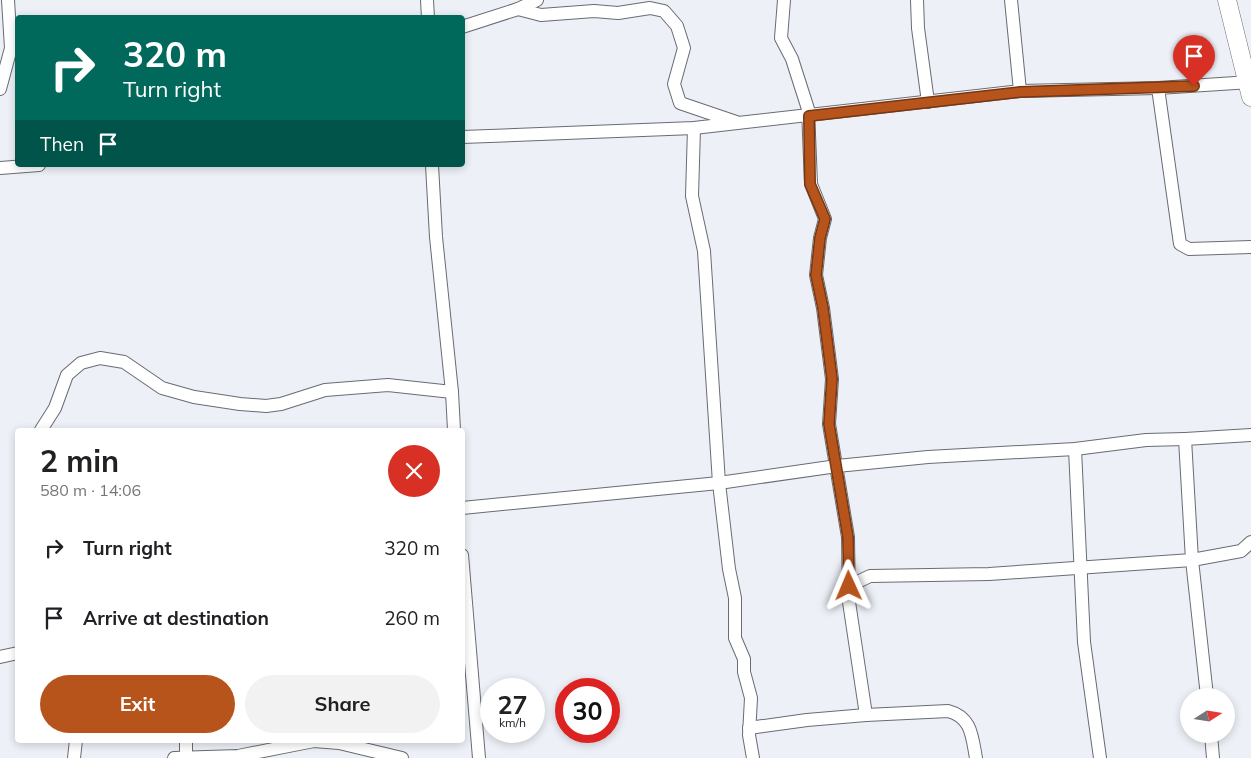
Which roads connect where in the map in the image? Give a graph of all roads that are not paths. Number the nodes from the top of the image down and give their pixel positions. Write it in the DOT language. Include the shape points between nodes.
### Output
graph roads {
  1 [pos="8,0"];
  2 [pos="427,0"];
  3 [pos="536,0"];
  4 [pos="784,0"];
  5 [pos="1011,0"];
  6 [pos="1227,0"];
  7 [pos="916,1"];
  8 [pos="518,10"];
  9 [pos="428,15"];
  10 [pos="465,27"];
  11 [pos="1250,87"];
  12 [pos="1158,88"];
  13 [pos="0,89"];
  14 [pos="1020,92"];
  15 [pos="928,102"];
  16 [pos="809,116"];
  17 [pos="743,124"];
  18 [pos="694,128"];
  19 [pos="465,137"];
  20 [pos="15,167"];
  21 [pos="432,167"];
  22 [pos="0,168"];
  23 [pos="1251,247"];
  24 [pos="452,392"];
  25 [pos="42,428"];
  26 [pos="454,428"];
  27 [pos="1251,435"];
  28 [pos="1185,439"];
  29 [pos="1075,449"];
  30 [pos="837,466"];
  31 [pos="719,483"];
  32 [pos="465,508"];
  33 [pos="1251,542"];
  34 [pos="1192,560"];
  35 [pos="1080,568"];
  36 [pos="849,586"];
  37 [pos="465,614"];
  38 [pos="466,633"];
  39 [pos="15,654"];
  40 [pos="0,657"];
  41 [pos="1206,688"];
  42 [pos="866,716"];
  43 [pos="749,728"];
  44 [pos="76,743"];
  45 [pos="185,743"];
  46 [pos="304,743"];
  47 [pos="335,743"];
  48 [pos="1212,743"];
  49 [pos="74,758"];
  50 [pos="180,758"];
  51 [pos="402,758"];
  52 [pos="479,758"];
  53 [pos="753,758"];
  54 [pos="976,758"];
  55 [pos="1100,758"];
  56 [pos="1213,758"];
  1 -- 13 [label="street" via="11,48"];
  2 -- 9 [label="street"];
  3 -- 8 [label="street"];
  4 -- 16 [label="street" via="782,42 792,59"];
  5 -- 14 [label="street"];
  6 -- 11 [label="highway"];
  7 -- 15 [label="street"];
  8 -- 10 [label="street"];
  8 -- 17 [label="street" via="550,15 594,11 618,13 650,8 664,11 677,26 684,48 674,84 680,103"];
  11 -- 12 [label="street"];
  12 -- 14 [label="street"];
  12 -- 23 [label="street" via="1180,244 1189,249"];
  14 -- 15 [label="street"];
  15 -- 16 [label="street"];
  16 -- 17 [label="street"];
  16 -- 30 [label="street" via="810,184 825,219 816,275 832,379 829,419"];
  17 -- 18 [label="street"];
  18 -- 19 [label="street"];
  18 -- 31 [label="street" via="692,196 704,251"];
  20 -- 22 [label="street"];
  21 -- 24 [label="street"];
  24 -- 25 [label="street" via="388,385 325,390 266,406 240,404 162,388 124,362 100,358 81,363 67,375 55,408"];
  24 -- 26 [label="street"];
  27 -- 28 [label="street"];
  28 -- 29 [label="street" via="1146,440"];
  28 -- 34 [label="street"];
  29 -- 30 [label="street" via="960,454"];
  29 -- 35 [label="street"];
  30 -- 31 [label="street"];
  30 -- 36 [label="street" via="848,537"];
  31 -- 32 [label="street"];
  31 -- 43 [label="street" via="729,569 736,598 735,638 742,652 751,698"];
  33 -- 34 [label="street" via="1241,551"];
  34 -- 35 [label="street"];
  34 -- 41 [label="street"];
  35 -- 36 [label="street" via="956,576 870,576"];
  35 -- 55 [label="street" via="1087,672"];
  36 -- 42 [label="street" via="857,669"];
  37 -- 38 [label="street"];
  38 -- 52 [label="street"];
  39 -- 40 [label="street"];
  42 -- 43 [label="street"];
  42 -- 54 [label="street" via="956,713 969,724"];
  43 -- 53 [label="street"];
  44 -- 49 [label="street"];
  45 -- 50 [label="street"];
  46 -- 50 [label="street" via="238,756"];
  47 -- 51 [label="street"];
  48 -- 56 [label="street"];
}
